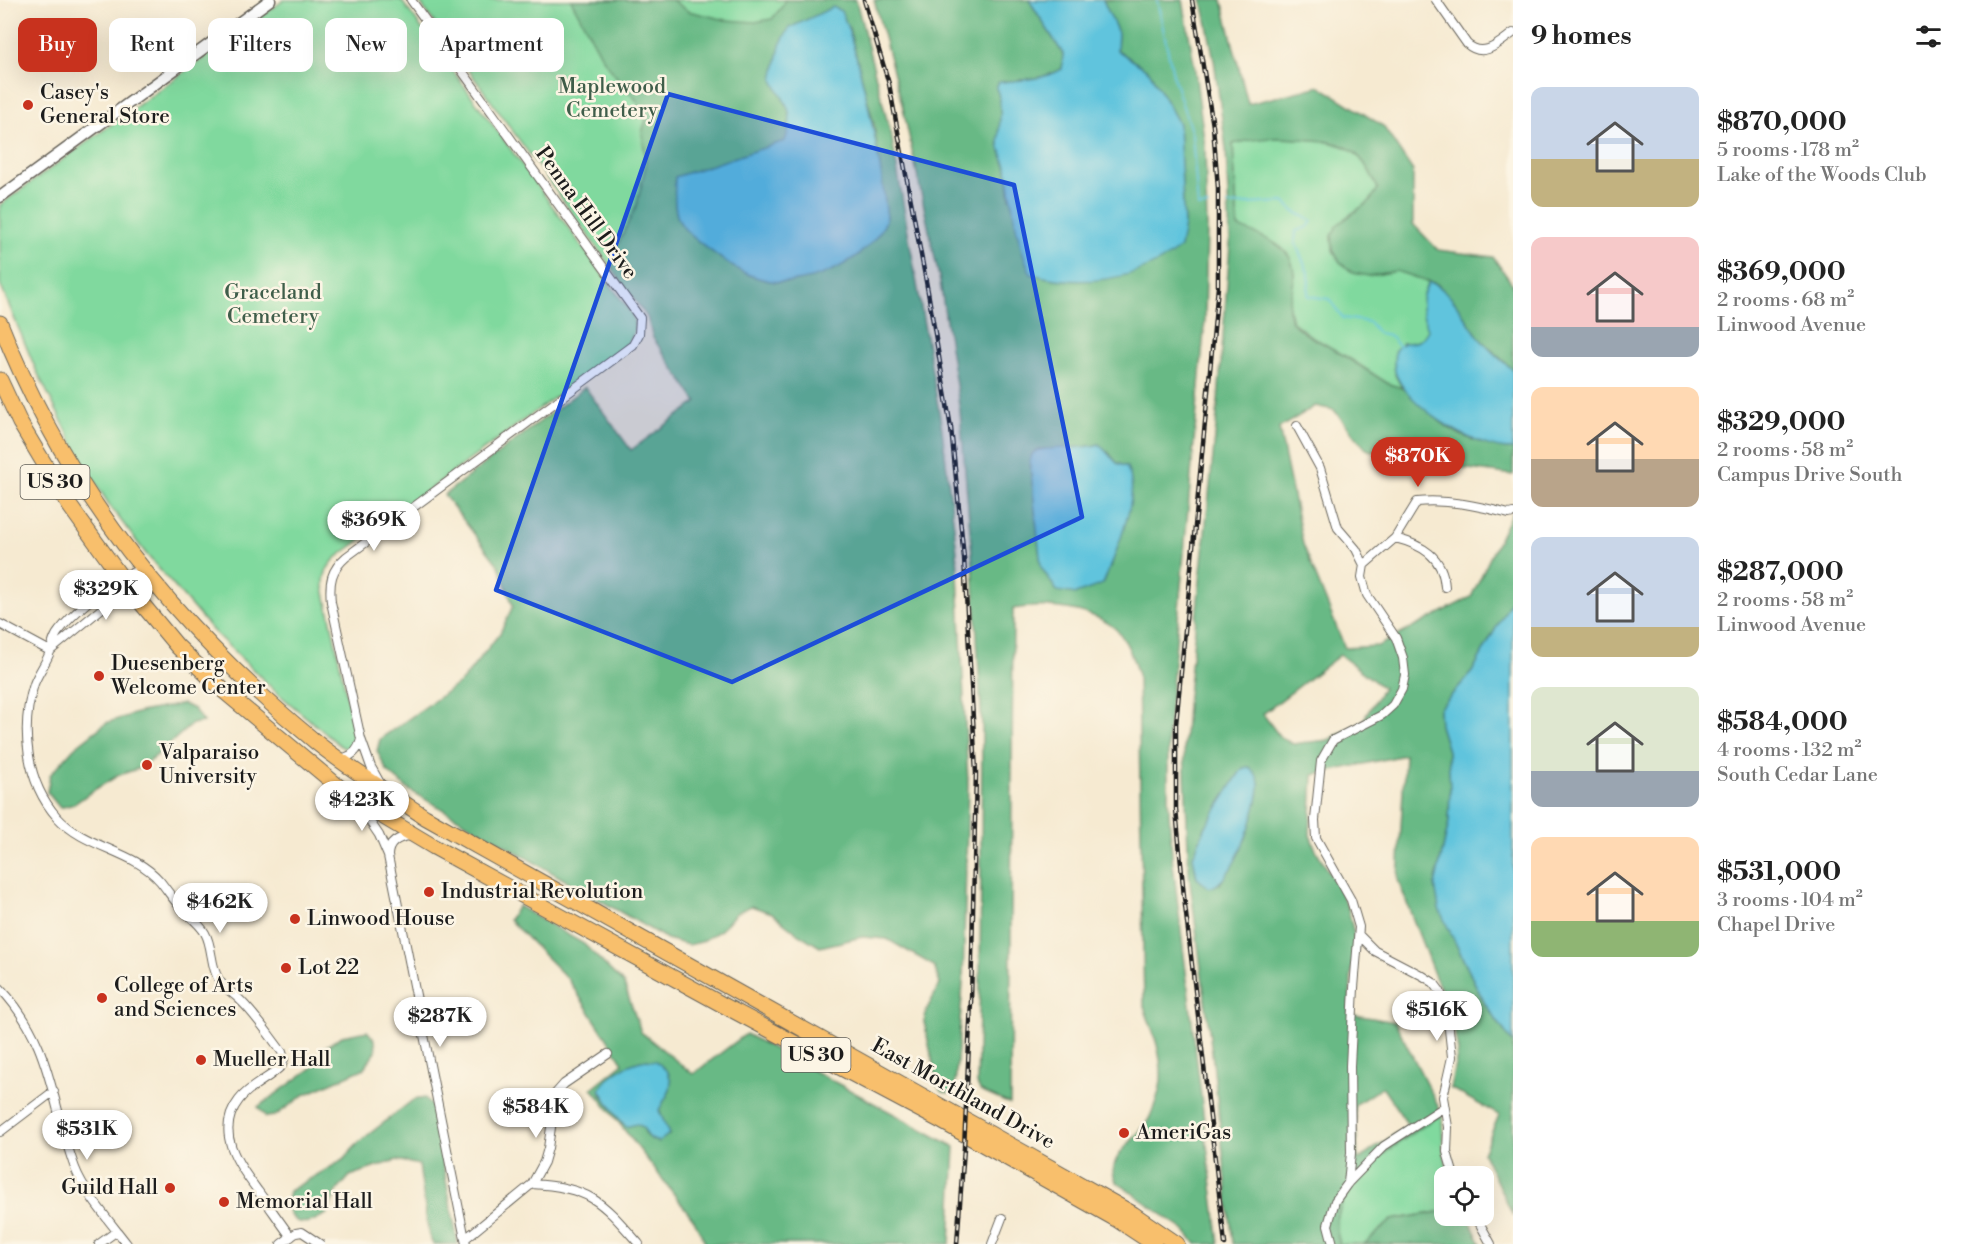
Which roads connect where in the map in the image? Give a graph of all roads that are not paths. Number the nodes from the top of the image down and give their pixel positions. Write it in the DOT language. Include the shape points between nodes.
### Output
graph roads {
  1 [pos="270,0"];
  2 [pos="411,0"];
  3 [pos="1436,0"];
  4 [pos="1513,33"];
  5 [pos="0,197"];
  6 [pos="0,323"];
  7 [pos="0,380"];
  8 [pos="1297,426"];
  9 [pos="1513,513"];
  10 [pos="1395,538"];
  11 [pos="1364,565"];
  12 [pos="142,569"];
  13 [pos="125,582"];
  14 [pos="1445,587"];
  15 [pos="0,624"];
  16 [pos="50,651"];
  17 [pos="361,739"];
  18 [pos="338,759"];
  19 [pos="385,791"];
  20 [pos="352,798"];
  21 [pos="414,836"];
  22 [pos="388,856"];
  23 [pos="1359,935"];
  24 [pos="0,988"];
  25 [pos="608,1054"];
  26 [pos="54,1091"];
  27 [pos="1444,1107"];
  28 [pos="0,1132"];
  29 [pos="1452,1166"];
  30 [pos="1348,1183"];
  31 [pos="532,1184"];
  32 [pos="1002,1218"];
  33 [pos="1481,1226"];
  34 [pos="117,1231"];
  35 [pos="291,1237"];
  36 [pos="465,1241"];
  37 [pos="99,1244"];
  38 [pos="127,1244"];
  39 [pos="281,1244"];
  40 [pos="320,1244"];
  41 [pos="639,1244"];
  42 [pos="992,1244"];
  43 [pos="1154,1244"];
  44 [pos="1177,1244"];
  45 [pos="1333,1244"];
  46 [pos="1491,1244"];
  1 -- 5 [label="street"];
  2 -- 17 [label="street, Penna Hill Drive" via="640,318 639,334 633,345 346,556 333,571 331,602"];
  3 -- 4 [label="street" via="1474,49 1488,50"];
  6 -- 12 [label="highway, East Morthland Drive / US 30" via="45,421"];
  7 -- 13 [label="highway, East Morthland Drive / US 30" via="20,423 69,504"];
  8 -- 11 [label="street" via="1320,468 1338,528"];
  9 -- 10 [label="street" via="1417,502"];
  10 -- 11 [label="street"];
  10 -- 14 [label="street" via="1423,548 1444,573"];
  11 -- 23 [label="street" via="1362,577 1367,595 1396,638 1405,675 1393,705 1382,715 1333,740 1327,749 1321,761 1315,820 1316,838 1352,900"];
  12 -- 13 [label="street"];
  12 -- 18 [label="highway, East Morthland Drive / US 30" via="223,659"];
  13 -- 16 [label="street" via="70,618 52,641"];
  13 -- 20 [label="highway, East Morthland Drive / US 30" via="177,646 225,693"];
  15 -- 16 [label="street"];
  16 -- 35 [label="street" via="34,686 28,716 28,749 34,777 48,806 69,828 96,845 137,861 159,880 205,933 220,982 251,1012 282,1052 282,1065 238,1101 228,1134 235,1159"];
  17 -- 18 [label="street" via="353,754"];
  17 -- 19 [label="street"];
  18 -- 19 [label="highway, East Morthland Drive / US 30"];
  19 -- 44 [label="highway, East Morthland Drive / US 30" via="492,855 1133,1214"];
  20 -- 21 [label="highway, East Morthland Drive / US 30"];
  20 -- 22 [label="street" via="372,824"];
  21 -- 22 [label="street" via="403,836 392,843"];
  21 -- 43 [label="highway, East Morthland Drive / US 30" via="943,1122"];
  22 -- 36 [label="street"];
  23 -- 27 [label="street" via="1376,951 1423,976 1440,991 1447,1011 1452,1057"];
  23 -- 30 [label="street"];
  24 -- 26 [label="street" via="20,1012 45,1058"];
  25 -- 31 [label="street" via="564,1084 556,1094 548,1148"];
  26 -- 28 [label="street"];
  26 -- 34 [label="street" via="78,1174"];
  27 -- 29 [label="street"];
  27 -- 30 [label="street" via="1384,1146"];
  30 -- 45 [label="street" via="1335,1201 1328,1225"];
  31 -- 36 [label="street"];
  31 -- 41 [label="street" via="570,1188 588,1195 608,1209"];
  32 -- 42 [label="street"];
  33 -- 46 [label="street"];
  34 -- 37 [label="street"];
  34 -- 38 [label="street"];
  35 -- 39 [label="street"];
  35 -- 40 [label="street" via="302,1232"];
}
